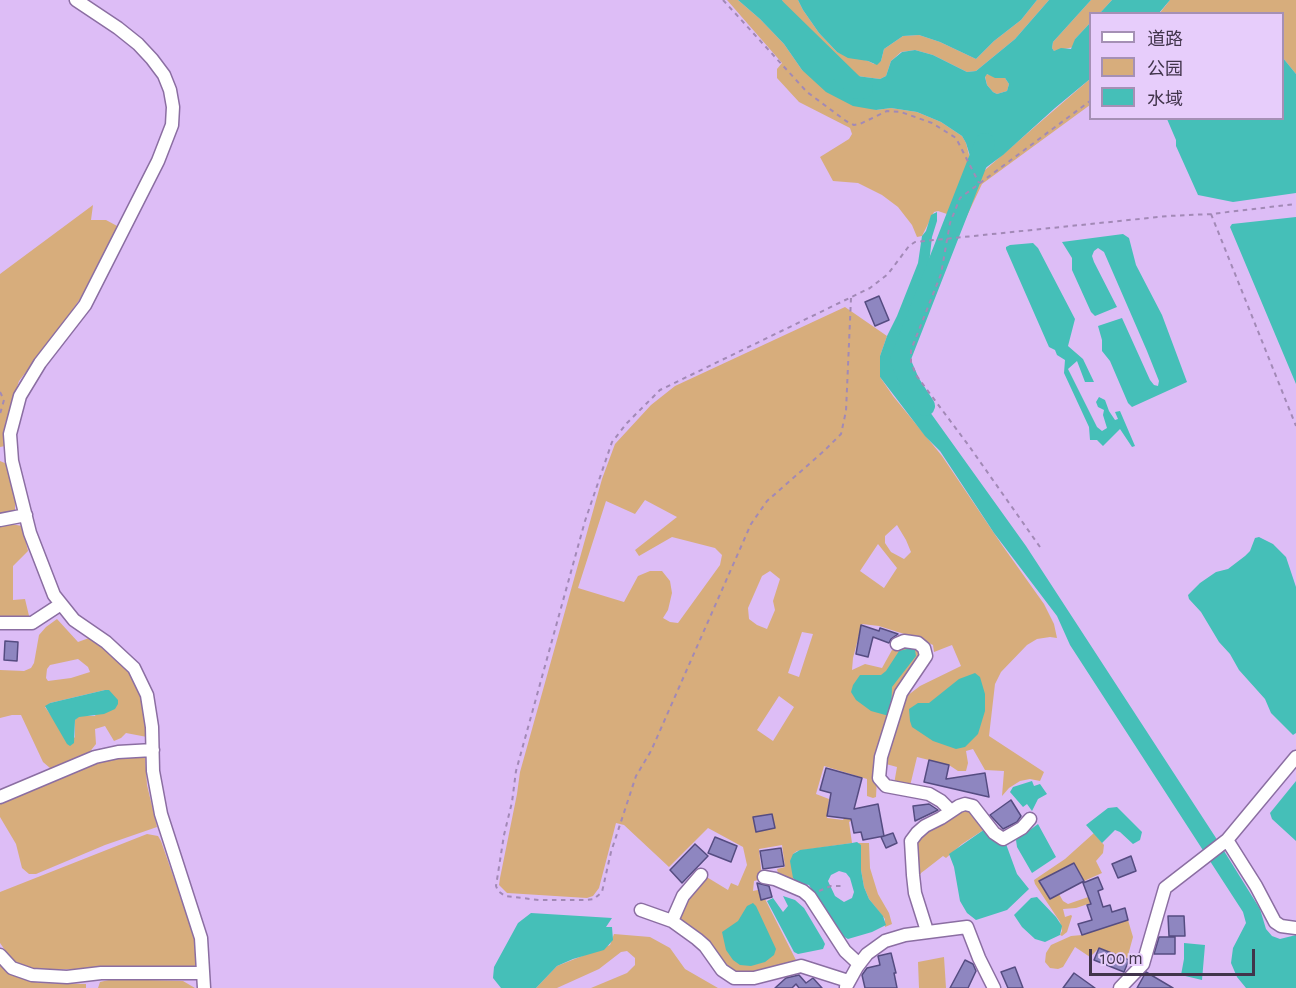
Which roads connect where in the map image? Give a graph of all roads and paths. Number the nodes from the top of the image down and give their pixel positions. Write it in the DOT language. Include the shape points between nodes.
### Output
graph roads {
  1 [pos="76,0"];
  2 [pos="723,0"];
  3 [pos="1089,102"];
  4 [pos="979,183"];
  5 [pos="1296,204"];
  6 [pos="1211,214"];
  7 [pos="947,240"];
  8 [pos="851,298"];
  9 [pos="0,392"];
  10 [pos="0,414"];
  11 [pos="1296,426"];
  12 [pos="26,515"];
  13 [pos="0,520"];
  14 [pos="1040,547"];
  15 [pos="61,604"];
  16 [pos="0,623"];
  17 [pos="897,644"];
  18 [pos="153,750"];
  19 [pos="1296,757"];
  20 [pos="0,797"];
  21 [pos="951,811"];
  22 [pos="1030,819"];
  23 [pos="1227,840"];
  24 [pos="701,875"];
  25 [pos="764,878"];
  26 [pos="845,886"];
  27 [pos="810,897"];
  28 [pos="641,909"];
  29 [pos="672,921"];
  30 [pos="1296,928"];
  31 [pos="927,931"];
  32 [pos="0,955"];
  33 [pos="859,964"];
  34 [pos="203,973"];
  35 [pos="95,974"];
  36 [pos="847,985"];
  37 [pos="92,988"];
  38 [pos="204,988"];
  39 [pos="994,988"];
  40 [pos="1120,988"];
  1 -- 12 [label="street" via="138,44 158,67 170,90 172,124 158,161 85,305 20,396 10,434 12,460"];
  2 -- 4 [label="path" via="807,92 846,121 860,124 887,111 932,123 956,138"];
  3 -- 4 [label="path"];
  4 -- 7 [label="path" via="956,204"];
  5 -- 6 [label="path"];
  6 -- 7 [label="path"];
  6 -- 11 [label="path"];
  7 -- 8 [label="path" via="915,242 881,281"];
  7 -- 14 [label="path" via="941,274 911,350 911,362 916,375"];
  8 -- 8 [label="path" via="660,390 612,442 585,521 516,771 496,886 505,896 586,900 602,892 636,776 651,751 751,524 767,501 841,434 846,411"];
  9 -- 10 [label="path" via="4,400"];
  12 -- 13 [label="street"];
  12 -- 15 [label="street" via="54,595"];
  15 -- 16 [label="street" via="32,623"];
  15 -- 18 [label="street" via="74,620 134,668 147,695"];
  17 -- 21 [label="street" via="904,640 918,643 926,656 901,693 881,757 879,778 886,786 929,794"];
  18 -- 20 [label="street" via="95,757"];
  18 -- 34 [label="street" via="161,814 201,938"];
  19 -- 23 [label="street"];
  21 -- 22 [label="street" via="965,804 974,806 994,833 1004,839"];
  21 -- 31 [label="street" via="911,841 915,893"];
  23 -- 30 [label="street" via="1275,922"];
  23 -- 40 [label="street" via="1165,888 1143,964"];
  24 -- 29 [label="street" via="683,896"];
  25 -- 27 [label="street" via="794,886"];
  26 -- 27 [label="path" via="827,887"];
  27 -- 33 [label="street" via="845,951"];
  28 -- 29 [label="street"];
  29 -- 36 [label="street" via="702,942 722,970 734,978 754,978 801,966"];
  31 -- 33 [label="street" via="885,941"];
  31 -- 39 [label="street" via="967,927"];
  32 -- 35 [label="street" via="12,968 32,975"];
  33 -- 36 [label="street"];
  34 -- 35 [label="street"];
  34 -- 38 [label="street"];
  35 -- 37 [label="street"];
}
